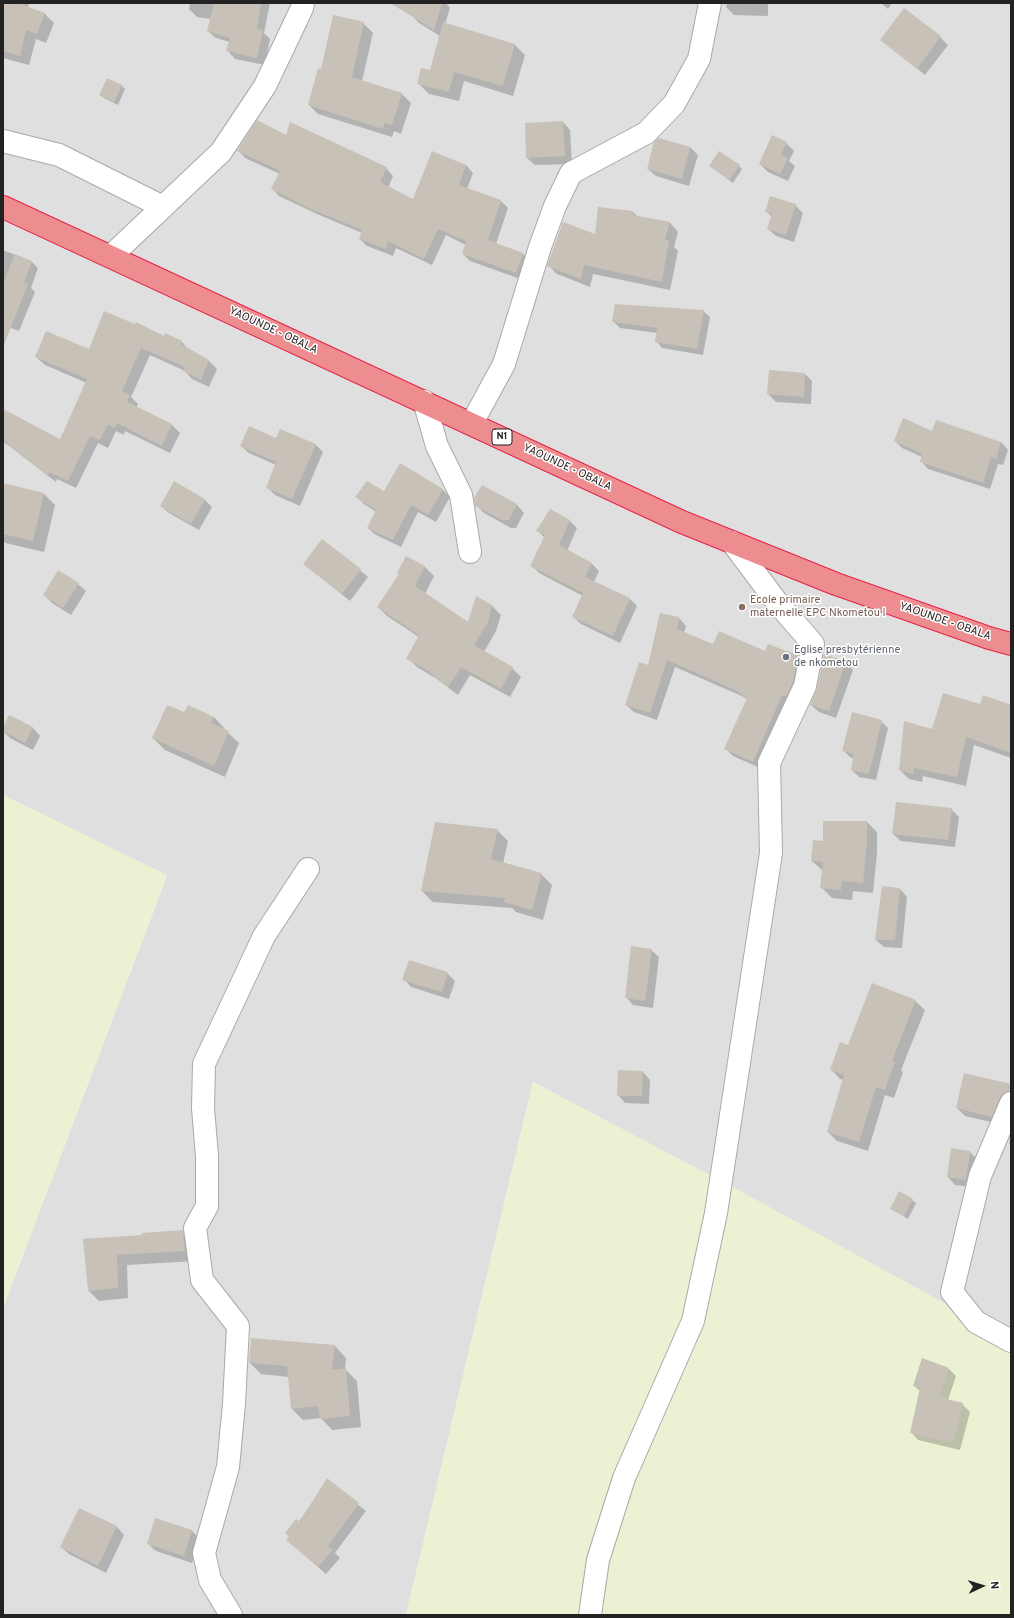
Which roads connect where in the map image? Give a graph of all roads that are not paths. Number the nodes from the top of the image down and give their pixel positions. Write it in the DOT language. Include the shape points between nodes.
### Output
graph roads {
  1 [pos="303,3"];
  2 [pos="710,3"];
  3 [pos="3,141"];
  4 [pos="3,207"];
  5 [pos="163,207"];
  6 [pos="111,256"];
  7 [pos="424,401"];
  8 [pos="472,423"];
  9 [pos="732,542"];
  10 [pos="470,552"];
  11 [pos="1011,644"];
  12 [pos="308,869"];
  13 [pos="1011,1102"];
  14 [pos="1011,1341"];
  15 [pos="231,1615"];
  16 [pos="590,1615"];
  1 -- 5 [label="street" via="265,86 221,152"];
  2 -- 8 [label="street" via="699,59 674,104 646,133 571,173 555,206 543,240 504,364"];
  3 -- 5 [label="street" via="59,155"];
  4 -- 6 [label="highway, YAOUNDE - OBALA / N1"];
  5 -- 6 [label="street"];
  6 -- 7 [label="highway, YAOUNDE - OBALA / N1"];
  7 -- 8 [label="highway, YAOUNDE - OBALA / N1"];
  7 -- 10 [label="street" via="437,446 460,495"];
  8 -- 9 [label="highway, YAOUNDE - OBALA / N1" via="682,522"];
  9 -- 11 [label="highway, YAOUNDE - OBALA / N1" via="836,584"];
  9 -- 16 [label="street" via="776,601 813,644 805,686 769,763 771,853 716,1213 693,1321 624,1478 598,1560"];
  12 -- 15 [label="street" via="264,936 204,1064 207,1206 195,1228 202,1280 238,1326 228,1467 204,1553 210,1580"];
  13 -- 14 [label="street" via="980,1176 952,1292 976,1322"];
}
